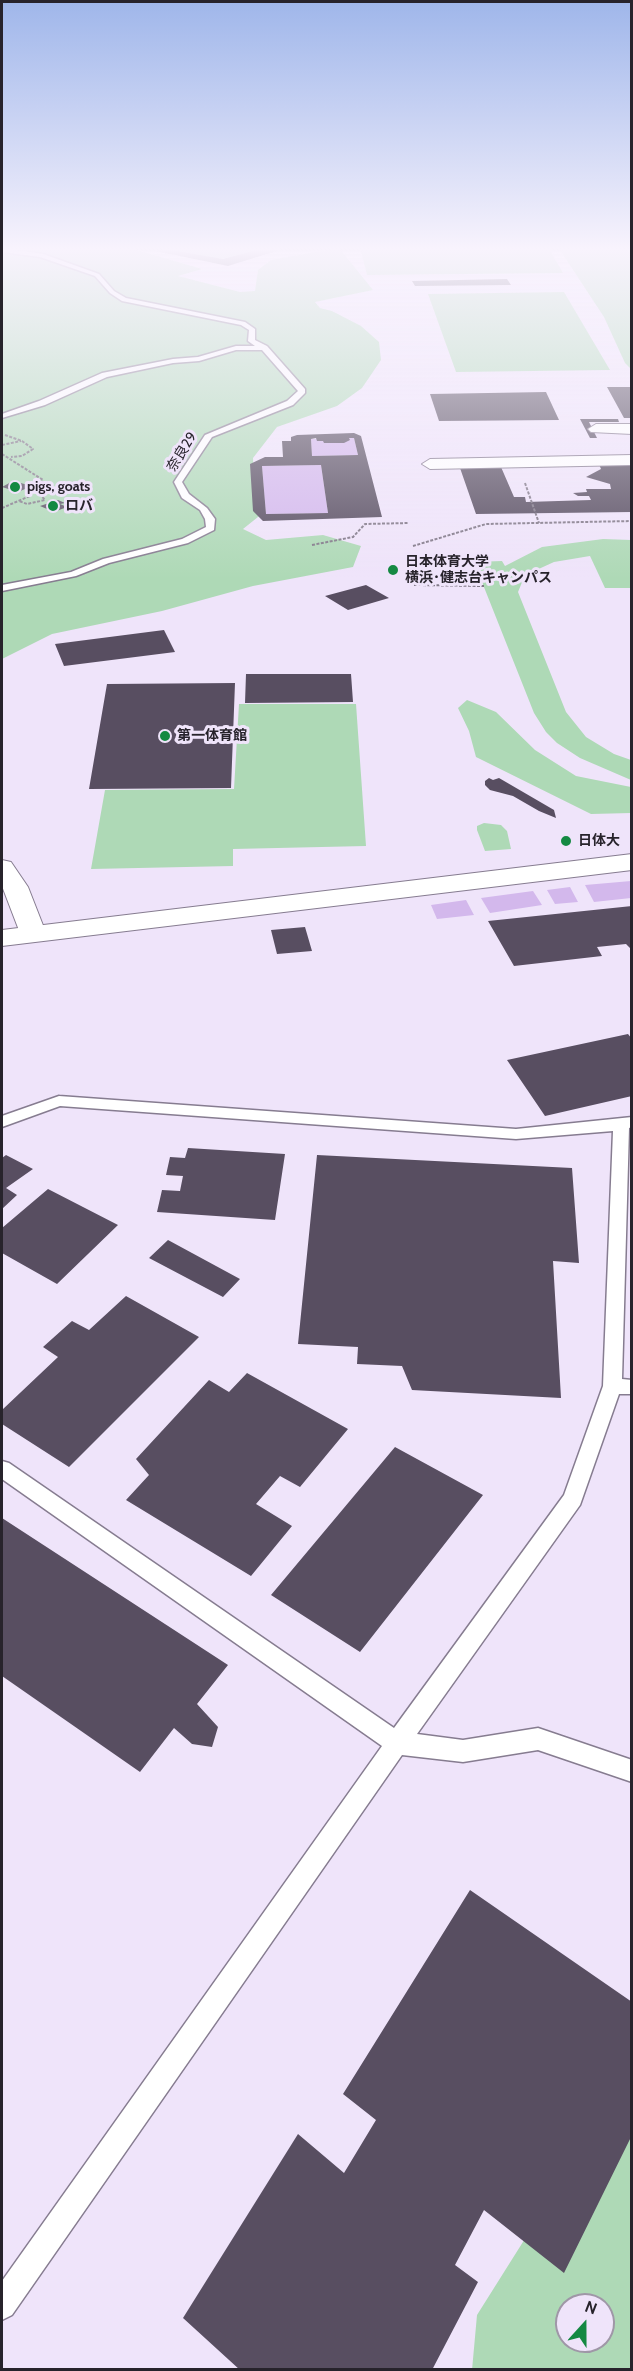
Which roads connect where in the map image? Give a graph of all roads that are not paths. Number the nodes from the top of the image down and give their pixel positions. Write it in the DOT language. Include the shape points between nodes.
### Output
graph roads {
  1 [pos="204,358"];
  2 [pos="273,358"];
  3 [pos="2,416"];
  4 [pos="596,429"];
  5 [pos="632,429"];
  6 [pos="632,460"];
  7 [pos="430,464"];
  8 [pos="2,588"];
  9 [pos="632,862"];
  10 [pos="2,867"];
  11 [pos="33,933"];
  12 [pos="2,938"];
  13 [pos="2,1122"];
  14 [pos="626,1124"];
  15 [pos="622,1386"];
  16 [pos="2,1469"];
  17 [pos="396,1743"];
  18 [pos="632,1771"];
  19 [pos="2,2305"];
  1 -- 3 [label="lane" via="105,375"];
  2 -- 8 [label="lane, 奈良29" via="303,391 290,403 208,435 178,482 185,496 203,508 211,528 185,541 106,561 73,574"];
  4 -- 5 [label="street"];
  6 -- 7 [label="street"];
  9 -- 11 [label="street"];
  10 -- 11 [label="street" via="15,887"];
  11 -- 12 [label="street"];
  13 -- 14 [label="lane" via="59,1101 516,1134"];
  14 -- 15 [label="lane"];
  15 -- 17 [label="lane" via="573,1499"];
  16 -- 17 [label="lane"];
  17 -- 18 [label="lane" via="463,1751 538,1738"];
  17 -- 19 [label="lane"];
}
